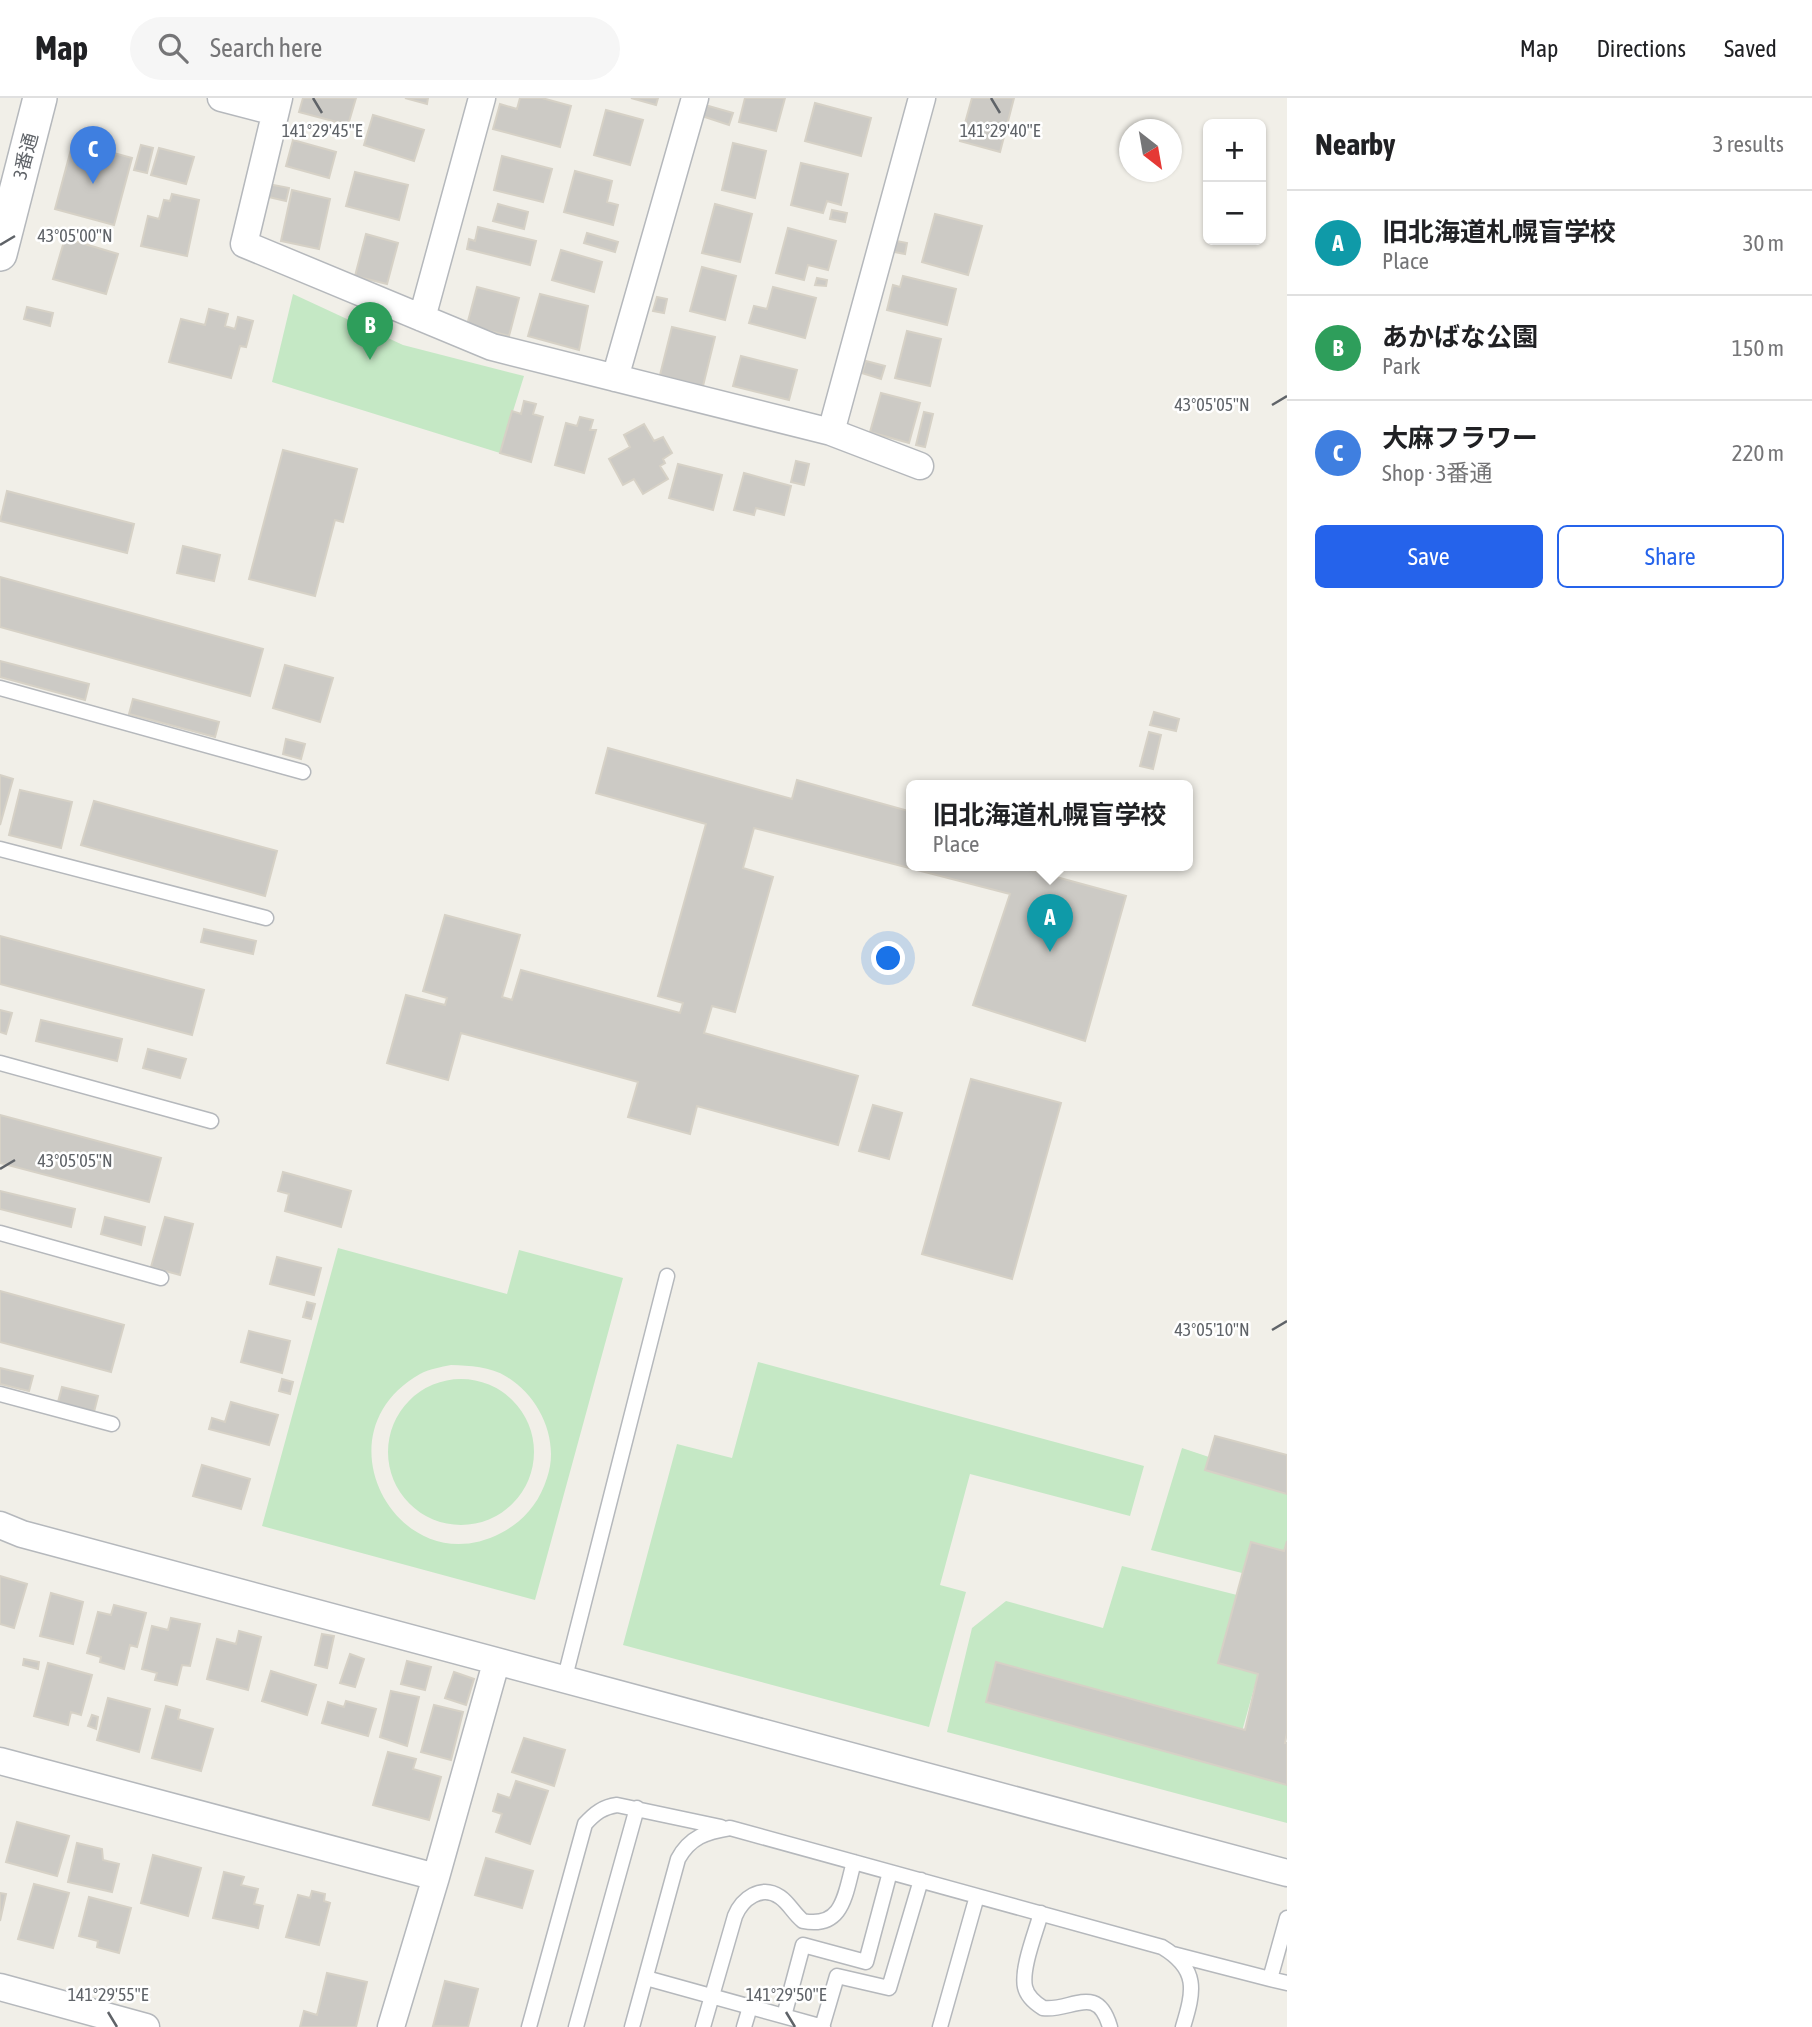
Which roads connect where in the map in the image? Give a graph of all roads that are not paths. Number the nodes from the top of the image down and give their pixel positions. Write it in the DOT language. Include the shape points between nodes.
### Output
graph roads {
  1 [pos="40,98"];
  2 [pos="221,98"];
  3 [pos="482,98"];
  4 [pos="695,98"];
  5 [pos="922,98"];
  6 [pos="277,105"];
  7 [pos="0,254"];
  8 [pos="422,318"];
  9 [pos="615,378"];
  10 [pos="831,432"];
  11 [pos="920,466"];
  12 [pos="0,688"];
  13 [pos="303,772"];
  14 [pos="0,849"];
  15 [pos="266,918"];
  16 [pos="0,1063"];
  17 [pos="211,1121"];
  18 [pos="0,1233"];
  19 [pos="667,1276"];
  20 [pos="161,1278"];
  21 [pos="0,1394"];
  22 [pos="112,1424"];
  23 [pos="0,1525"];
  24 [pos="496,1663"];
  25 [pos="564,1681"];
  26 [pos="0,1761"];
  27 [pos="637,1808"];
  28 [pos="730,1828"];
  29 [pos="853,1862"];
  30 [pos="890,1872"];
  31 [pos="1287,1873"];
  32 [pos="436,1877"];
  33 [pos="921,1880"];
  34 [pos="976,1896"];
  35 [pos="1041,1913"];
  36 [pos="1287,1918"];
  37 [pos="1173,1954"];
  38 [pos="646,1978"];
  39 [pos="1270,1979"];
  40 [pos="1287,1983"];
  41 [pos="0,1987"];
  42 [pos="712,1996"];
  43 [pos="750,2007"];
  44 [pos="784,2016"];
  45 [pos="98,2021"];
  46 [pos="804,2024"];
  47 [pos="146,2027"];
  48 [pos="391,2027"];
  49 [pos="529,2027"];
  50 [pos="576,2027"];
  51 [pos="632,2027"];
  52 [pos="703,2027"];
  53 [pos="744,2027"];
  54 [pos="823,2027"];
  55 [pos="940,2027"];
  56 [pos="1110,2027"];
  57 [pos="1183,2027"];
  1 -- 7 [label="street, 3番通"];
  2 -- 6 [label="street"];
  3 -- 8 [label="street"];
  4 -- 9 [label="street"];
  5 -- 10 [label="street"];
  6 -- 8 [label="street" via="244,244"];
  8 -- 9 [label="street" via="492,348"];
  9 -- 10 [label="street"];
  10 -- 11 [label="street"];
  12 -- 13 [label="lane"];
  14 -- 15 [label="lane"];
  16 -- 17 [label="lane"];
  18 -- 20 [label="lane"];
  19 -- 25 [label="lane"];
  21 -- 22 [label="lane"];
  23 -- 24 [label="street"];
  24 -- 25 [label="street"];
  24 -- 32 [label="street"];
  25 -- 31 [label="street"];
  26 -- 32 [label="street"];
  27 -- 28 [label="lane"];
  27 -- 49 [label="lane" via="606,1807 585,1824"];
  27 -- 50 [label="lane"];
  28 -- 29 [label="lane"];
  28 -- 38 [label="lane" via="691,1841 678,1859"];
  29 -- 30 [label="lane"];
  29 -- 42 [label="lane" via="843,1903 825,1922 803,1921 772,1893 745,1900 735,1916"];
  30 -- 33 [label="lane"];
  30 -- 44 [label="lane" via="866,1962 803,1945"];
  32 -- 48 [label="street"];
  33 -- 34 [label="lane"];
  33 -- 54 [label="lane" via="889,1987 837,1976"];
  34 -- 35 [label="lane"];
  34 -- 55 [label="lane"];
  35 -- 37 [label="lane"];
  35 -- 56 [label="lane" via="1025,1975 1028,1994 1043,2008 1077,2001 1097,2005"];
  36 -- 39 [label="lane"];
  37 -- 39 [label="lane"];
  37 -- 57 [label="lane" via="1191,1980 1191,2001"];
  38 -- 42 [label="lane"];
  38 -- 51 [label="lane"];
  39 -- 40 [label="lane"];
  41 -- 45 [label="street"];
  42 -- 43 [label="lane"];
  42 -- 52 [label="lane"];
  43 -- 44 [label="lane"];
  43 -- 53 [label="lane"];
  44 -- 46 [label="lane"];
  45 -- 47 [label="street"];
  46 -- 54 [label="lane"];
}
